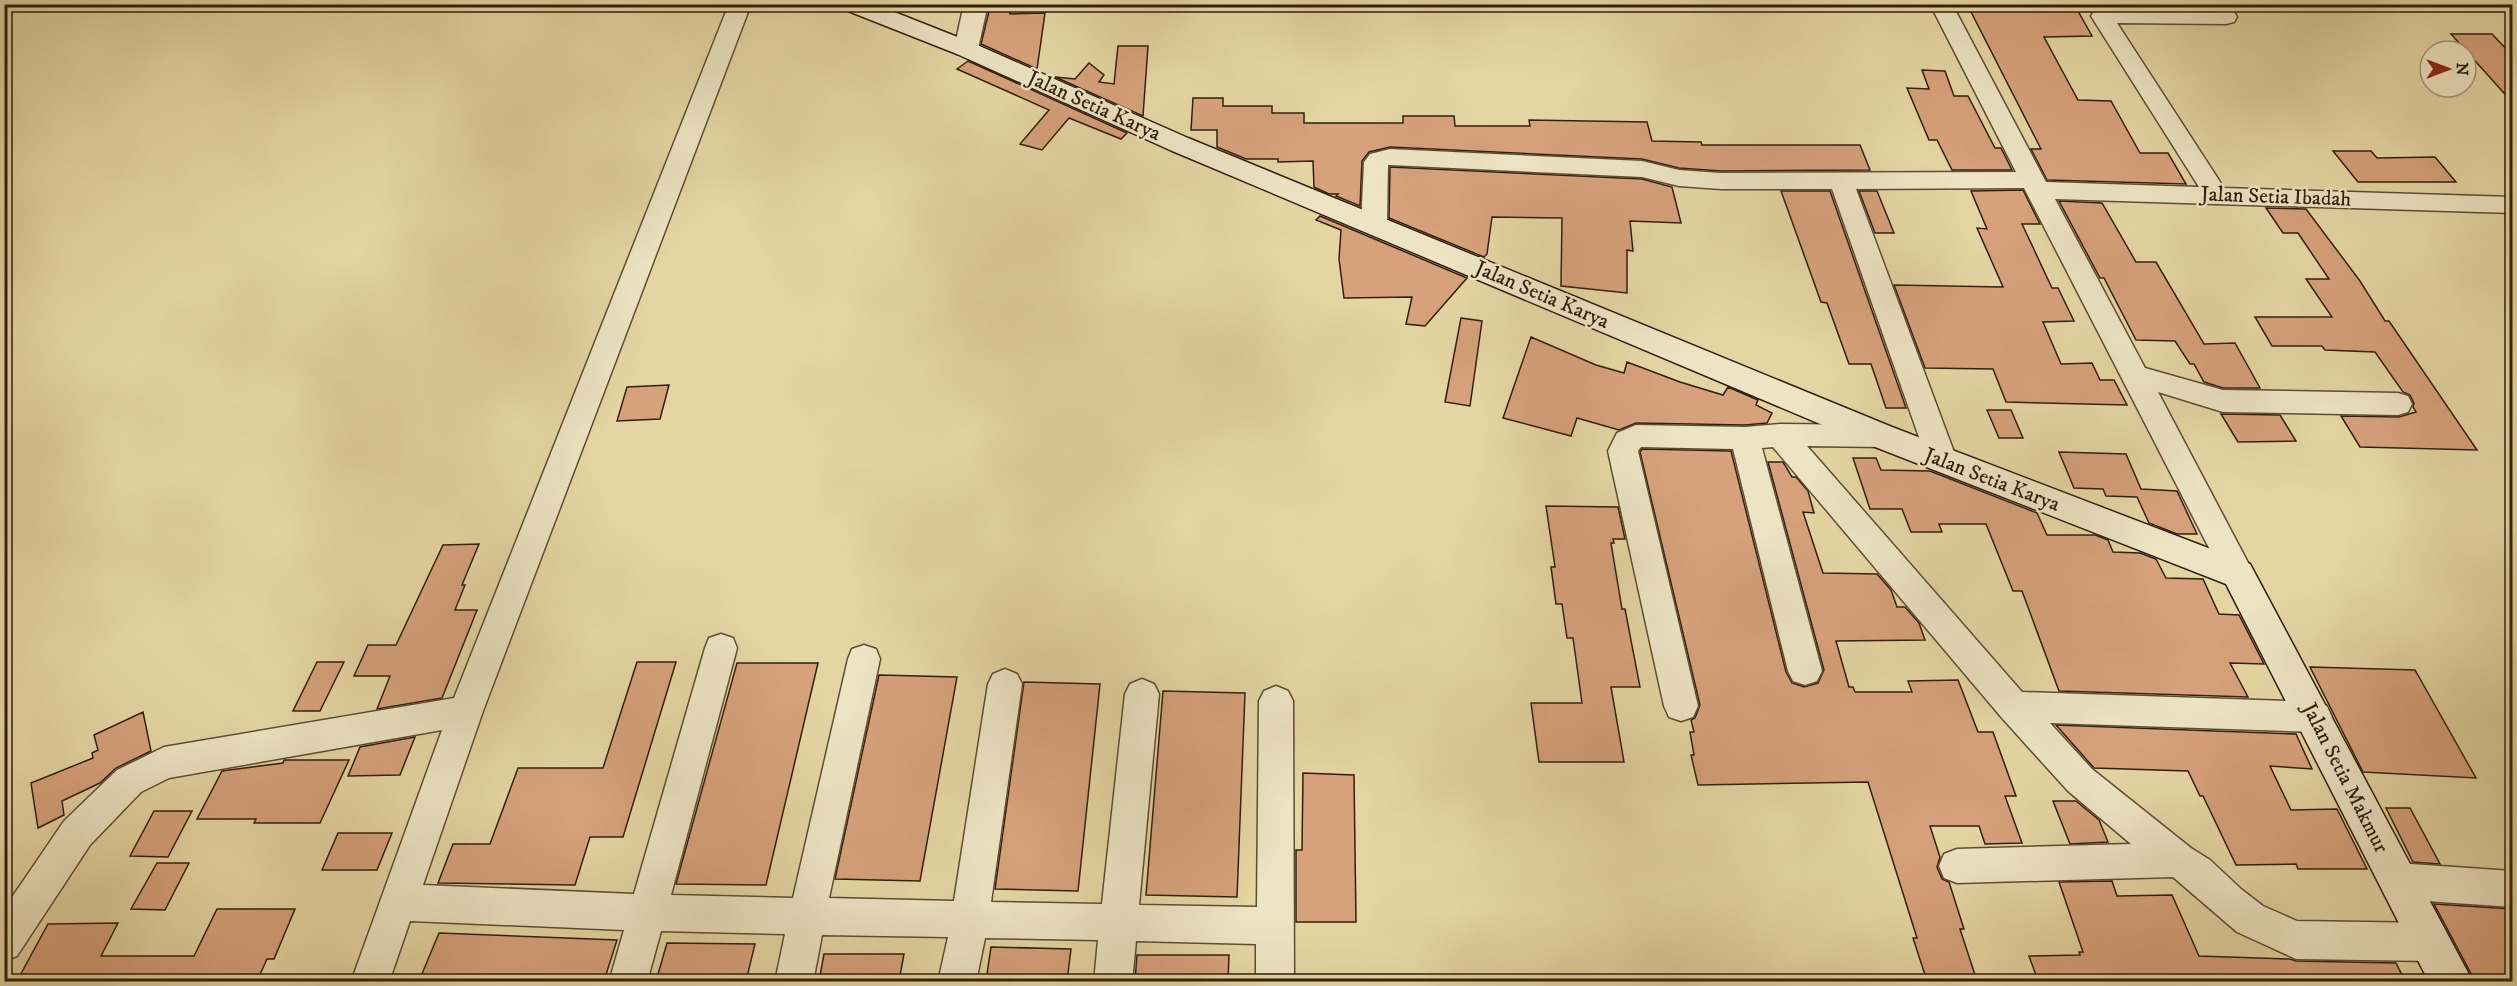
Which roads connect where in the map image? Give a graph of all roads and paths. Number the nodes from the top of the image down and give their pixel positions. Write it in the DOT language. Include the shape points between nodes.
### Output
graph roads {
  1 [pos="740,4"];
  2 [pos="851,4"];
  3 [pos="976,4"];
  4 [pos="1941,4"];
  5 [pos="2226,17"];
  6 [pos="966,49"];
  7 [pos="1841,180"];
  8 [pos="2036,185"];
  9 [pos="2217,196"];
  10 [pos="2512,205"];
  11 [pos="1374,225"];
  12 [pos="2136,377"];
  13 [pos="2398,404"];
  14 [pos="1780,435"];
  15 [pos="1881,436"];
  16 [pos="1744,438"];
  17 [pos="1941,460"];
  18 [pos="2238,574"];
  19 [pos="722,648"];
  20 [pos="864,659"];
  21 [pos="1805,671"];
  22 [pos="1005,684"];
  23 [pos="1142,694"];
  24 [pos="1276,701"];
  25 [pos="1681,706"];
  26 [pos="2014,707"];
  27 [pos="466,711"];
  28 [pos="2315,717"];
  29 [pos="2178,860"];
  30 [pos="1957,866"];
  31 [pos="2397,881"];
  32 [pos="2512,889"];
  33 [pos="398,902"];
  34 [pos="647,913"];
  35 [pos="807,916"];
  36 [pos="970,921"];
  37 [pos="1118,922"];
  38 [pos="1276,926"];
  39 [pos="2431,942"];
  40 [pos="4,943"];
  41 [pos="370,981"];
  42 [pos="627,981"];
  43 [pos="794,981"];
  44 [pos="957,981"];
  45 [pos="1113,981"];
  46 [pos="1275,981"];
  47 [pos="2452,981"];
  1 -- 27 [label="street"];
  2 -- 6 [label="main road, Jalan Setia Karya"];
  3 -- 6 [label="main road"];
  4 -- 8 [label="street"];
  5 -- 9 [label="street" via="2102,16"];
  6 -- 11 [label="main road, Jalan Setia Karya"];
  7 -- 8 [label="street, Jalan Setia Ibadah"];
  7 -- 11 [label="street, Jalan Setia Ibadah" via="1711,180 1679,178 1642,169 1390,157 1376,162"];
  7 -- 17 [label="street"];
  8 -- 9 [label="street, Jalan Setia Ibadah"];
  8 -- 12 [label="street"];
  9 -- 10 [label="street, Jalan Setia Ibadah"];
  11 -- 15 [label="main road, Jalan Setia Karya"];
  12 -- 13 [label="street" via="2163,381 2207,399 2223,401"];
  12 -- 18 [label="street"];
  14 -- 15 [label="street"];
  14 -- 16 [label="street"];
  14 -- 26 [label="street"];
  15 -- 17 [label="main road, Jalan Setia Karya"];
  16 -- 21 [label="street"];
  16 -- 25 [label="street" via="1636,436 1627,441 1623,451"];
  17 -- 18 [label="main road, Jalan Setia Karya"];
  18 -- 28 [label="main road, Jalan Setia Makmur"];
  19 -- 34 [label="street"];
  20 -- 35 [label="street"];
  22 -- 36 [label="street"];
  23 -- 37 [label="street"];
  24 -- 38 [label="street"];
  26 -- 28 [label="street"];
  26 -- 29 [label="street" via="2080,780"];
  27 -- 33 [label="street"];
  27 -- 40 [label="street" via="164,763 129,780 77,833"];
  28 -- 31 [label="main road, Jalan Setia Makmur"];
  29 -- 30 [label="street"];
  29 -- 39 [label="street" via="2250,919 2296,940"];
  31 -- 32 [label="street"];
  31 -- 39 [label="main road, Jalan Setia Makmur"];
  33 -- 34 [label="street"];
  33 -- 41 [label="street"];
  34 -- 35 [label="street"];
  34 -- 42 [label="street"];
  35 -- 36 [label="street"];
  35 -- 43 [label="street"];
  36 -- 37 [label="street"];
  36 -- 44 [label="street"];
  37 -- 38 [label="street"];
  37 -- 45 [label="street"];
  38 -- 46 [label="street"];
  39 -- 47 [label="main road, Jalan Setia Makmur"];
}
